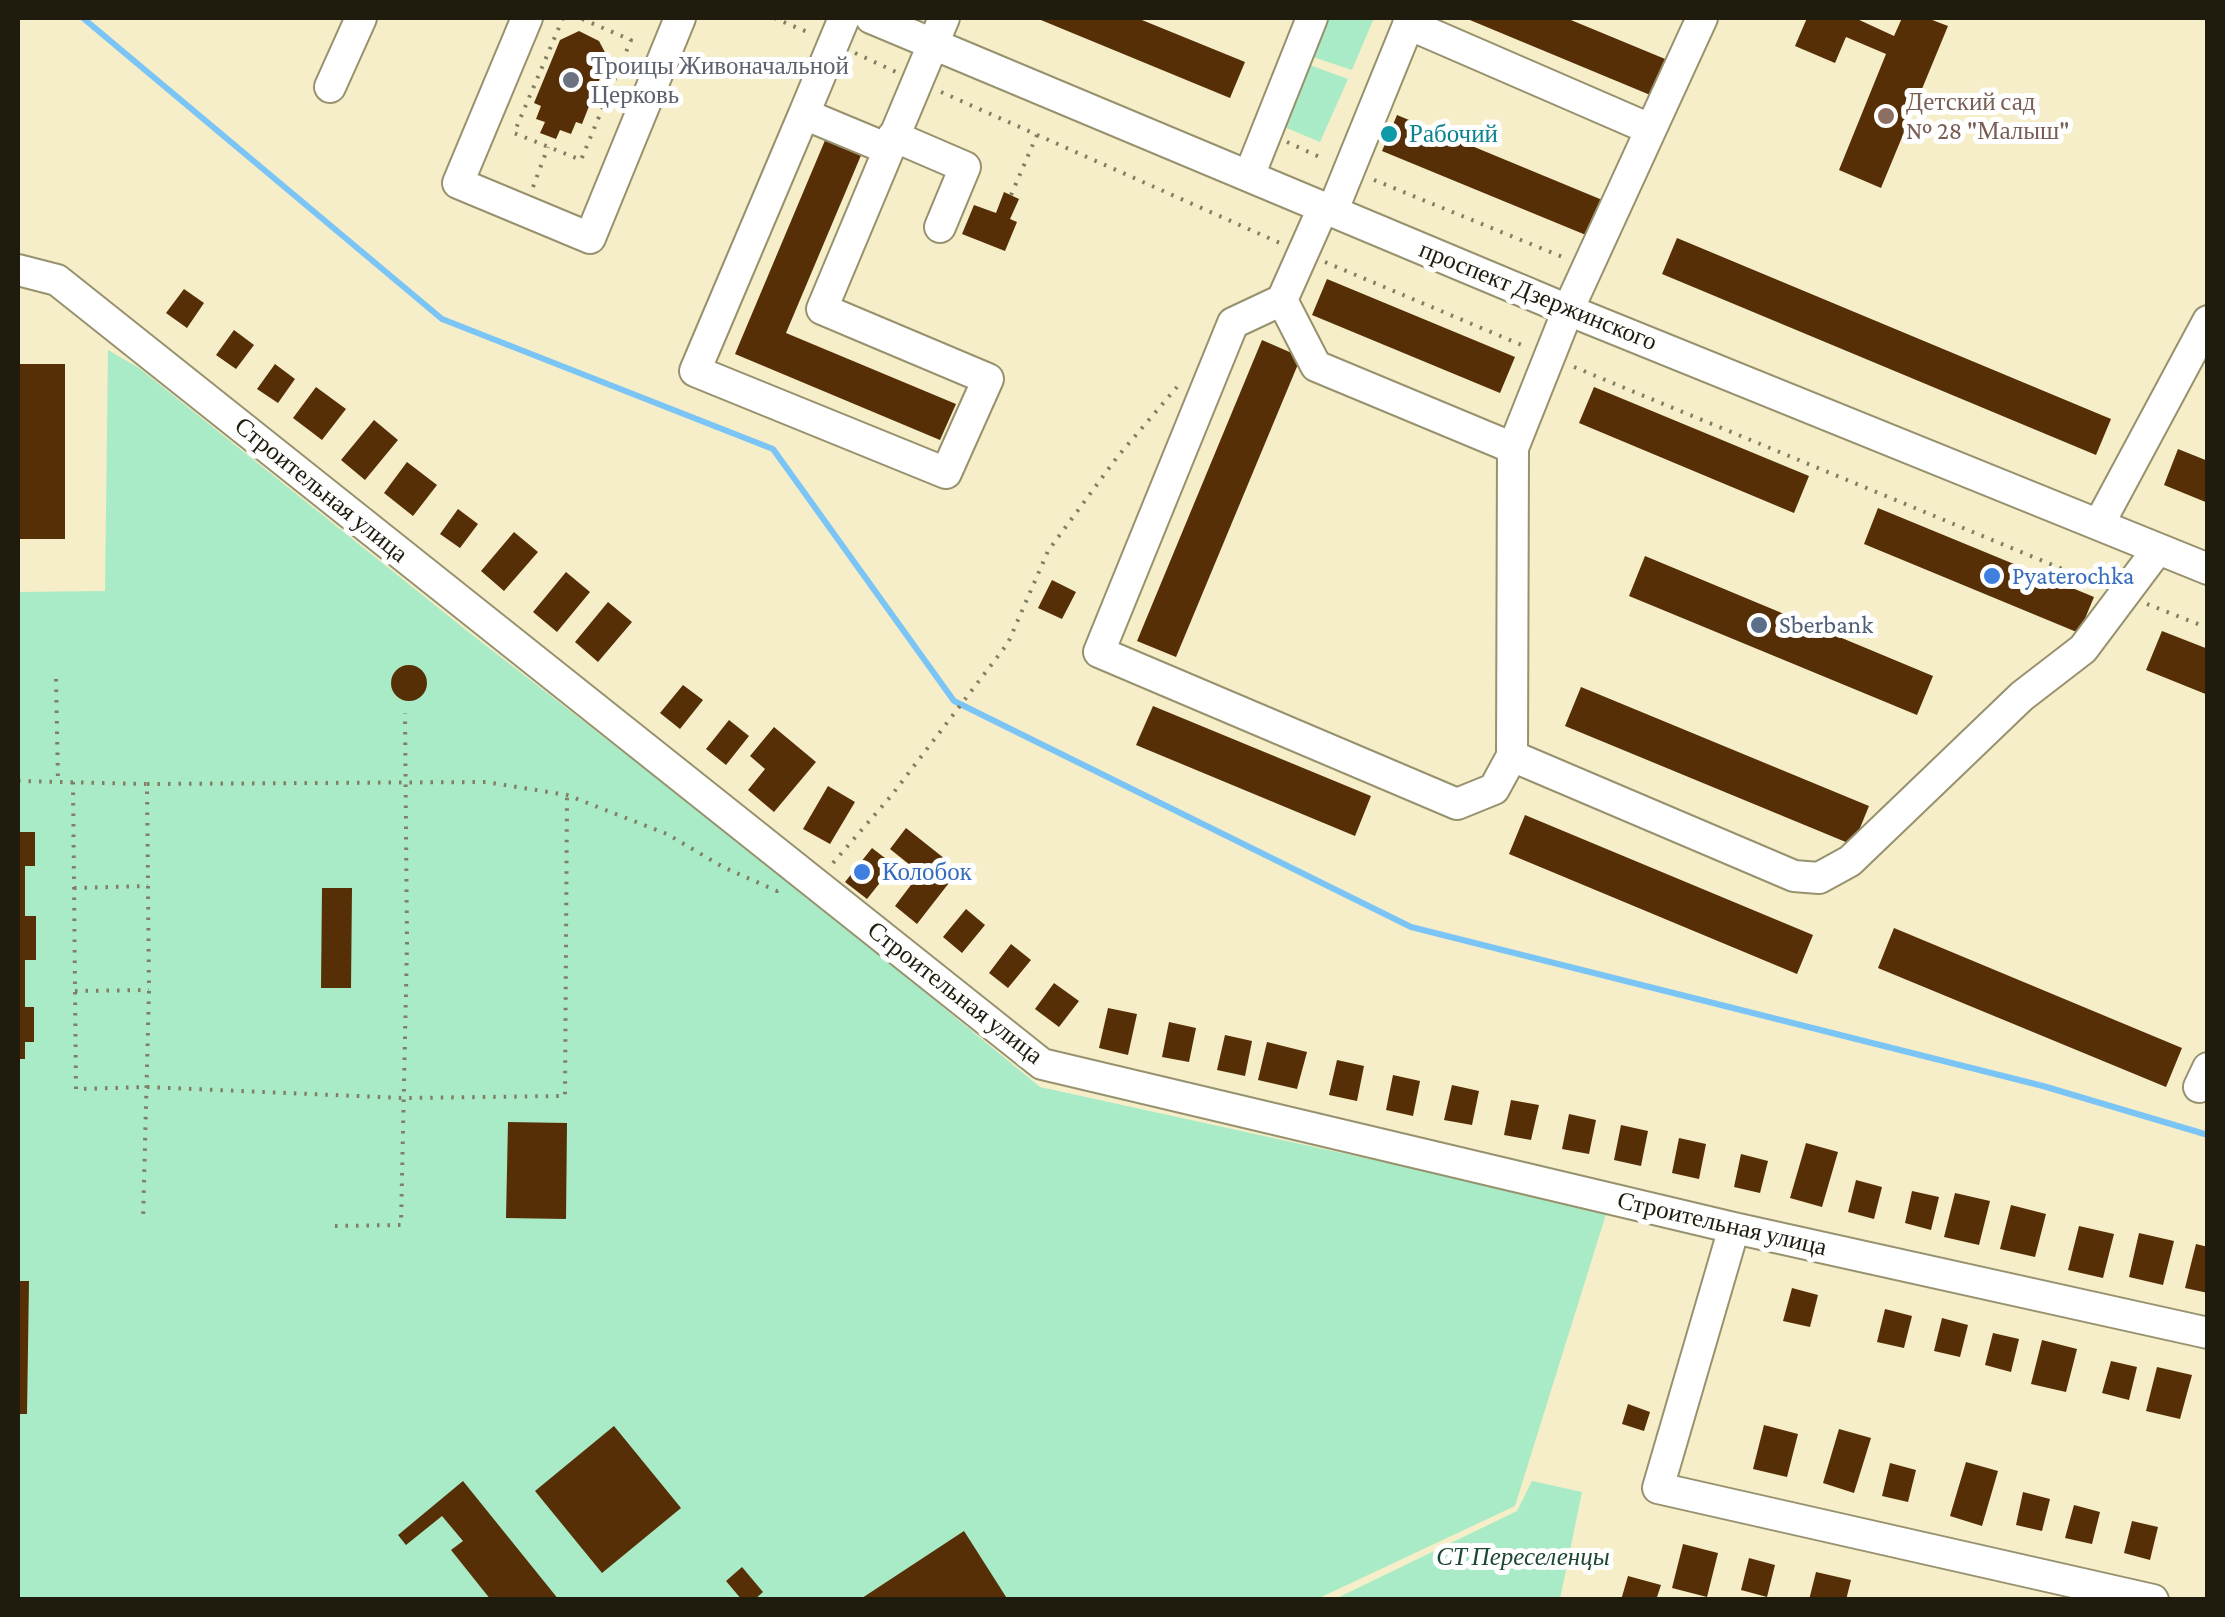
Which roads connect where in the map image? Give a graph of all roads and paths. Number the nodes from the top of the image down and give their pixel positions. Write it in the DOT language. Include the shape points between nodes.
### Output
graph roads {
  1 [pos="362,18"];
  2 [pos="527,18"];
  3 [pos="563,18"];
  4 [pos="580,18"];
  5 [pos="774,18"];
  6 [pos="871,18"];
  7 [pos="1312,18"];
  8 [pos="1702,18"];
  9 [pos="676,19"];
  10 [pos="1410,21"];
  11 [pos="839,30"];
  12 [pos="938,30"];
  13 [pos="916,82"];
  14 [pos="330,87"];
  15 [pos="804,114"];
  16 [pos="1650,129"];
  17 [pos="1264,132"];
  18 [pos="1037,135"];
  19 [pos="890,143"];
  20 [pos="548,147"];
  21 [pos="1350,170"];
  22 [pos="1249,176"];
  23 [pos="1012,196"];
  24 [pos="524,210"];
  25 [pos="1328,210"];
  26 [pos="940,227"];
  27 [pos="1302,253"];
  28 [pos="1587,267"];
  29 [pos="18,270"];
  30 [pos="1282,300"];
  31 [pos="1568,310"];
  32 [pos="2208,321"];
  33 [pos="1550,357"];
  34 [pos="1182,382"];
  35 [pos="1513,448"];
  36 [pos="2099,524"];
  37 [pos="2158,549"];
  38 [pos="2208,568"];
  39 [pos="2122,594"];
  40 [pos="2208,628"];
  41 [pos="56,679"];
  42 [pos="405,713"];
  43 [pos="1512,756"];
  44 [pos="18,780"];
  45 [pos="58,782"];
  46 [pos="73,782"];
  47 [pos="408,782"];
  48 [pos="147,784"];
  49 [pos="567,795"];
  50 [pos="806,876"];
  51 [pos="148,886"];
  52 [pos="74,888"];
  53 [pos="149,990"];
  54 [pos="75,991"];
  55 [pos="148,1087"];
  56 [pos="402,1098"];
  57 [pos="143,1221"];
  58 [pos="335,1226"];
  59 [pos="1734,1228"];
  60 [pos="2208,1333"];
  61 [pos="2153,1600"];
  1 -- 14 [label="street"];
  2 -- 24 [label="street" via="458,183"];
  3 -- 20 [label="path" via="514,133"];
  4 -- 20 [label="path" via="631,40 581,160"];
  5 -- 11 [label="path"];
  6 -- 12 [label="street, проспект Дзержинского"];
  7 -- 17 [label="street"];
  8 -- 16 [label="street"];
  9 -- 24 [label="street" via="590,238"];
  10 -- 16 [label="street"];
  10 -- 21 [label="street"];
  11 -- 13 [label="path"];
  11 -- 15 [label="street"];
  12 -- 13 [label="street"];
  12 -- 22 [label="street, проспект Дзержинского"];
  13 -- 18 [label="path"];
  13 -- 19 [label="street"];
  15 -- 19 [label="street"];
  15 -- 19 [label="street" via="696,372 946,473 988,380 822,309"];
  16 -- 28 [label="street"];
  17 -- 21 [label="path"];
  17 -- 22 [label="street"];
  18 -- 23 [label="path"];
  18 -- 27 [label="path"];
  19 -- 26 [label="street" via="965,167"];
  20 -- 24 [label="path"];
  21 -- 25 [label="street"];
  21 -- 28 [label="path"];
  22 -- 25 [label="street, проспект Дзержинского"];
  25 -- 27 [label="street"];
  25 -- 31 [label="street, проспект Дзержинского"];
  27 -- 30 [label="street"];
  27 -- 33 [label="path"];
  28 -- 31 [label="street"];
  29 -- 50 [label="street, Строительная улица" via="57,280"];
  30 -- 35 [label="street" via="1316,366"];
  30 -- 43 [label="street" via="1233,323 1100,652 1457,804 1494,789"];
  31 -- 33 [label="street"];
  31 -- 36 [label="street, проспект Дзержинского"];
  32 -- 36 [label="street"];
  33 -- 35 [label="street"];
  33 -- 39 [label="path"];
  34 -- 50 [label="path" via="1048,551 1008,642 890,796"];
  35 -- 43 [label="street"];
  36 -- 37 [label="street, проспект Дзержинского"];
  37 -- 38 [label="street, проспект Дзержинского"];
  37 -- 39 [label="street"];
  39 -- 40 [label="path"];
  39 -- 43 [label="street" via="2083,649 2022,696 1850,861 1820,878 1794,876"];
  41 -- 45 [label="path"];
  42 -- 47 [label="path"];
  44 -- 45 [label="path"];
  45 -- 46 [label="path"];
  46 -- 48 [label="path"];
  46 -- 52 [label="path"];
  47 -- 48 [label="path"];
  47 -- 49 [label="path" via="486,782"];
  47 -- 56 [label="path"];
  48 -- 51 [label="path"];
  49 -- 50 [label="path" via="668,834 722,868 777,891"];
  49 -- 56 [label="path" via="565,1096"];
  50 -- 59 [label="street, Строительная улица" via="1042,1064"];
  51 -- 52 [label="path"];
  51 -- 53 [label="path"];
  52 -- 54 [label="path"];
  53 -- 54 [label="path"];
  53 -- 55 [label="path"];
  54 -- 55 [label="path" via="76,1088"];
  55 -- 56 [label="path"];
  55 -- 57 [label="path"];
  56 -- 58 [label="path" via="400,1225"];
  59 -- 60 [label="street, Строительная улица"];
  59 -- 61 [label="street" via="1658,1488"];
}
